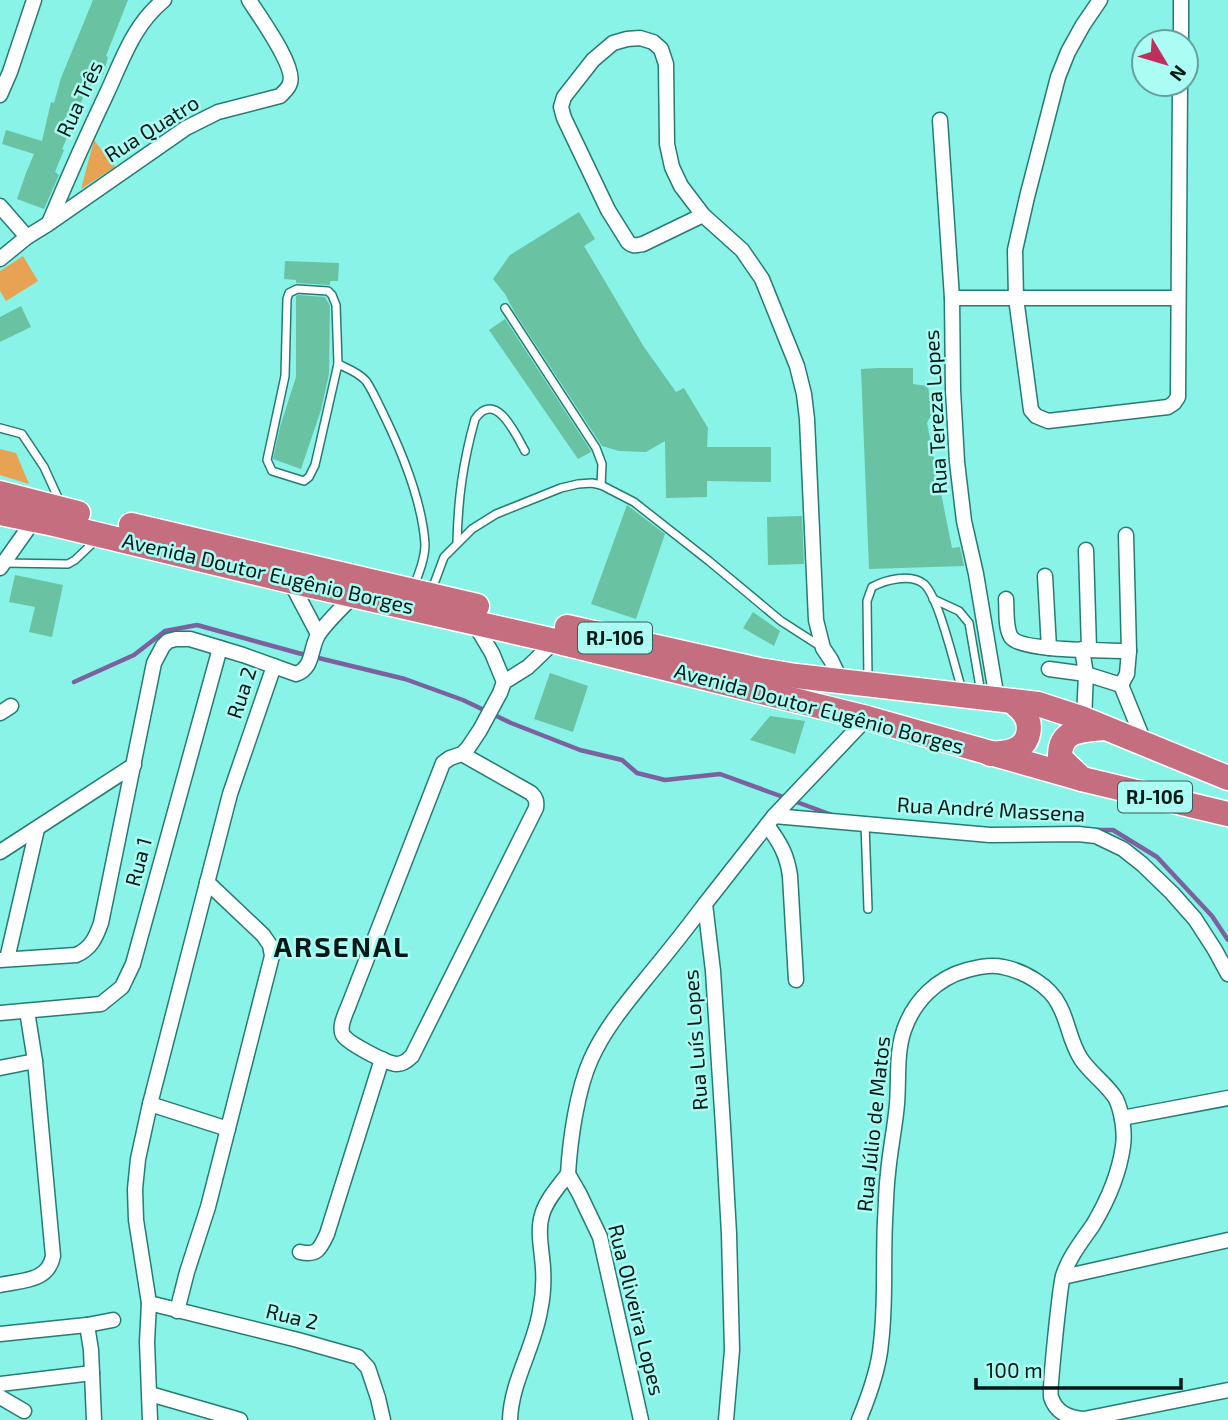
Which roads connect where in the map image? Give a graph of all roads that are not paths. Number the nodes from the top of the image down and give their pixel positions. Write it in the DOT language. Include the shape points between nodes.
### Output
graph roads {
  1 [pos="34,0"];
  2 [pos="164,0"];
  3 [pos="248,0"];
  4 [pos="1100,0"];
  5 [pos="1181,0"];
  6 [pos="1181,28"];
  7 [pos="0,95"];
  8 [pos="1180,98"];
  9 [pos="940,121"];
  10 [pos="0,206"];
  11 [pos="703,215"];
  12 [pos="48,224"];
  13 [pos="27,237"];
  14 [pos="0,259"];
  15 [pos="952,298"];
  16 [pos="1016,298"];
  17 [pos="1178,298"];
  18 [pos="505,308"];
  19 [pos="338,364"];
  20 [pos="0,428"];
  21 [pos="525,451"];
  22 [pos="601,485"];
  23 [pos="0,493"];
  24 [pos="63,509"];
  25 [pos="0,513"];
  26 [pos="34,520"];
  27 [pos="101,535"];
  28 [pos="1126,535"];
  29 [pos="457,543"];
  30 [pos="1086,550"];
  31 [pos="2,566"];
  32 [pos="1045,576"];
  33 [pos="290,580"];
  34 [pos="421,592"];
  35 [pos="354,595"];
  36 [pos="933,598"];
  37 [pos="1006,599"];
  38 [pos="473,622"];
  39 [pos="318,634"];
  40 [pos="555,641"];
  41 [pos="220,648"];
  42 [pos="823,648"];
  43 [pos="1049,648"];
  44 [pos="1086,649"];
  45 [pos="1129,650"];
  46 [pos="274,666"];
  47 [pos="1049,669"];
  48 [pos="1086,674"];
  49 [pos="504,681"];
  50 [pos="841,681"];
  51 [pos="868,683"];
  52 [pos="1121,685"];
  53 [pos="988,698"];
  54 [pos="867,718"];
  55 [pos="1094,723"];
  56 [pos="1145,744"];
  57 [pos="462,754"];
  58 [pos="990,754"];
  59 [pos="134,765"];
  60 [pos="1228,778"];
  61 [pos="1082,779"];
  62 [pos="1228,814"];
  63 [pos="771,820"];
  64 [pos="865,824"];
  65 [pos="37,829"];
  66 [pos="0,852"];
  67 [pos="207,882"];
  68 [pos="705,904"];
  69 [pos="869,909"];
  70 [pos="3,960"];
  71 [pos="1228,974"];
  72 [pos="796,981"];
  73 [pos="27,1012"];
  74 [pos="0,1013"];
  75 [pos="382,1059"];
  76 [pos="36,1061"];
  77 [pos="0,1068"];
  78 [pos="1228,1098"];
  79 [pos="150,1104"];
  80 [pos="1122,1118"];
  81 [pos="228,1129"];
  82 [pos="568,1174"];
  83 [pos="1228,1240"];
  84 [pos="300,1251"];
  85 [pos="1063,1276"];
  86 [pos="0,1285"];
  87 [pos="149,1303"];
  88 [pos="177,1311"];
  89 [pos="113,1320"];
  90 [pos="87,1325"];
  91 [pos="0,1334"];
  92 [pos="92,1373"];
  93 [pos="0,1384"];
  94 [pos="1228,1390"];
  95 [pos="150,1395"];
  96 [pos="0,1397"];
  97 [pos="24,1412"];
  98 [pos="94,1420"];
  99 [pos="150,1420"];
  100 [pos="240,1420"];
  101 [pos="383,1420"];
  102 [pos="510,1420"];
  103 [pos="641,1420"];
  104 [pos="726,1420"];
  105 [pos="859,1420"];
  1 -- 7 [label="street"];
  2 -- 12 [label="street, Rua Três" via="141,24 127,48"];
  3 -- 12 [label="street, Rua Quatro" via="289,66 291,82 286,91 218,112 186,128"];
  4 -- 16 [label="street" via="1058,76 1015,250"];
  5 -- 6 [label="street"];
  8 -- 17 [label="street"];
  9 -- 15 [label="street, Rua Tereza Lopes"];
  10 -- 13 [label="street"];
  11 -- 11 [label="street" via="672,167 662,49 640,38 613,43 593,60 561,107 608,210 631,245 643,244"];
  11 -- 42 [label="street" via="742,250 762,279 797,366 807,419 816,620"];
  12 -- 13 [label="street, Rua Quatro"];
  13 -- 14 [label="street, Rua Quatro"];
  15 -- 16 [label="street"];
  15 -- 53 [label="street, Rua Tereza Lopes" via="960,486 976,573"];
  16 -- 17 [label="street"];
  16 -- 17 [label="street" via="1031,410 1048,421 1174,403 1179,391"];
  18 -- 22 [label="lane" via="596,449 602,464"];
  19 -- 19 [label="lane" via="313,472 304,481 272,471 268,455 285,376 287,299 293,290 332,295"];
  19 -- 34 [label="lane" via="366,382 411,478 425,547"];
  20 -- 24 [label="lane" via="22,434"];
  21 -- 29 [label="lane" via="505,416 495,410 479,413 461,475"];
  22 -- 29 [label="lane" via="561,488 496,514"];
  22 -- 42 [label="lane" via="634,502 781,621"];
  23 -- 24 [label="highway, Avenida Doutor Eugênio Borges / RJ-106"];
  24 -- 34 [label="highway, Avenida Doutor Eugênio Borges / RJ-106"];
  25 -- 26 [label="highway, Avenida Doutor Eugênio Borges / RJ-106"];
  26 -- 27 [label="highway, Avenida Doutor Eugênio Borges / RJ-106"];
  26 -- 31 [label="street"];
  27 -- 31 [label="lane" via="68,564"];
  27 -- 33 [label="highway, Avenida Doutor Eugênio Borges / RJ-106"];
  28 -- 45 [label="street"];
  29 -- 34 [label="lane"];
  30 -- 44 [label="street"];
  32 -- 43 [label="street"];
  33 -- 35 [label="highway, Avenida Doutor Eugênio Borges / RJ-106"];
  33 -- 39 [label="street"];
  34 -- 50 [label="highway, Avenida Doutor Eugênio Borges / RJ-106" via="747,667"];
  35 -- 38 [label="highway, Avenida Doutor Eugênio Borges / RJ-106"];
  35 -- 39 [label="street"];
  36 -- 51 [label="lane" via="924,584 915,580 892,580 872,587 867,601"];
  36 -- 53 [label="lane"];
  36 -- 53 [label="lane" via="959,611 969,623"];
  37 -- 43 [label="street" via="1011,636 1020,643"];
  38 -- 40 [label="highway, Avenida Doutor Eugênio Borges / RJ-106"];
  38 -- 49 [label="street"];
  39 -- 46 [label="street" via="312,656 300,672"];
  40 -- 49 [label="street" via="528,667"];
  40 -- 54 [label="highway, Avenida Doutor Eugênio Borges / RJ-106"];
  41 -- 46 [label="street, Rua 2"];
  41 -- 59 [label="street, Rua 2" via="190,639 168,641 163,646 154,663"];
  41 -- 73 [label="street, Rua 1" via="127,979 101,1004"];
  42 -- 50 [label="street"];
  43 -- 44 [label="street"];
  44 -- 45 [label="street"];
  44 -- 48 [label="street"];
  45 -- 52 [label="street"];
  46 -- 67 [label="street, Rua 2" via="230,794"];
  47 -- 48 [label="street"];
  48 -- 52 [label="street"];
  48 -- 55 [label="street"];
  49 -- 57 [label="street" via="480,730"];
  50 -- 51 [label="highway, Avenida Doutor Eugênio Borges / RJ-106"];
  51 -- 53 [label="highway, Avenida Doutor Eugênio Borges / RJ-106"];
  52 -- 56 [label="street"];
  53 -- 55 [label="highway, Avenida Doutor Eugênio Borges / RJ-106" via="1038,704"];
  53 -- 58 [label="highway" via="1025,714 1028,723 1028,736 1020,748"];
  54 -- 58 [label="highway, Avenida Doutor Eugênio Borges / RJ-106"];
  54 -- 63 [label="street"];
  55 -- 56 [label="highway, Avenida Doutor Eugênio Borges / RJ-106"];
  55 -- 61 [label="highway" via="1065,738 1060,748 1060,758"];
  56 -- 60 [label="highway, Avenida Doutor Eugênio Borges / RJ-106"];
  57 -- 75 [label="street" via="443,764 341,1028 345,1037"];
  57 -- 75 [label="street" via="531,793 536,808 412,1056 401,1064"];
  58 -- 61 [label="highway, Avenida Doutor Eugênio Borges / RJ-106"];
  59 -- 65 [label="street"];
  59 -- 70 [label="street, Rua 2" via="101,923 92,943 76,955"];
  61 -- 62 [label="highway, Avenida Doutor Eugênio Borges / RJ-106"];
  63 -- 64 [label="street, Rua André Massena"];
  63 -- 68 [label="street"];
  63 -- 72 [label="street" via="788,859"];
  64 -- 69 [label="lane"];
  64 -- 71 [label="street, Rua André Massena" via="990,835 1096,836 1123,849 1172,892 1195,919"];
  65 -- 66 [label="street"];
  65 -- 70 [label="street"];
  67 -- 79 [label="street"];
  67 -- 81 [label="street" via="263,935 272,956"];
  68 -- 82 [label="street" via="619,1012 590,1061 572,1135"];
  68 -- 104 [label="street, Rua Luís Lopes" via="729,1234 732,1350"];
  73 -- 74 [label="street, Rua 1"];
  73 -- 76 [label="street"];
  75 -- 84 [label="street" via="327,1234 314,1253"];
  76 -- 77 [label="street"];
  76 -- 86 [label="street" via="53,1256 42,1275"];
  78 -- 80 [label="street"];
  79 -- 81 [label="street"];
  79 -- 87 [label="street" via="135,1189"];
  80 -- 85 [label="street, Rua Júlio de Matos" via="1123,1144 1114,1185"];
  80 -- 105 [label="street, Rua Júlio de Matos" via="1116,1099 1073,1046 1058,1003 1047,989 1020,973 988,966 948,976 916,1005 900,1049 888,1173 881,1344"];
  81 -- 88 [label="street"];
  82 -- 102 [label="street" via="542,1212 543,1293"];
  82 -- 103 [label="street, Rua Oliveira Lopes" via="600,1237"];
  83 -- 85 [label="street"];
  85 -- 94 [label="street, Rua Júlio de Matos" via="1050,1396 1062,1414 1084,1419"];
  87 -- 88 [label="street, Rua 2"];
  87 -- 95 [label="street"];
  88 -- 101 [label="street, Rua 2" via="358,1357 368,1368"];
  89 -- 90 [label="street"];
  90 -- 91 [label="street"];
  90 -- 92 [label="street"];
  92 -- 93 [label="street"];
  92 -- 98 [label="street"];
  95 -- 99 [label="street"];
  95 -- 100 [label="street"];
  96 -- 97 [label="street"];
}
